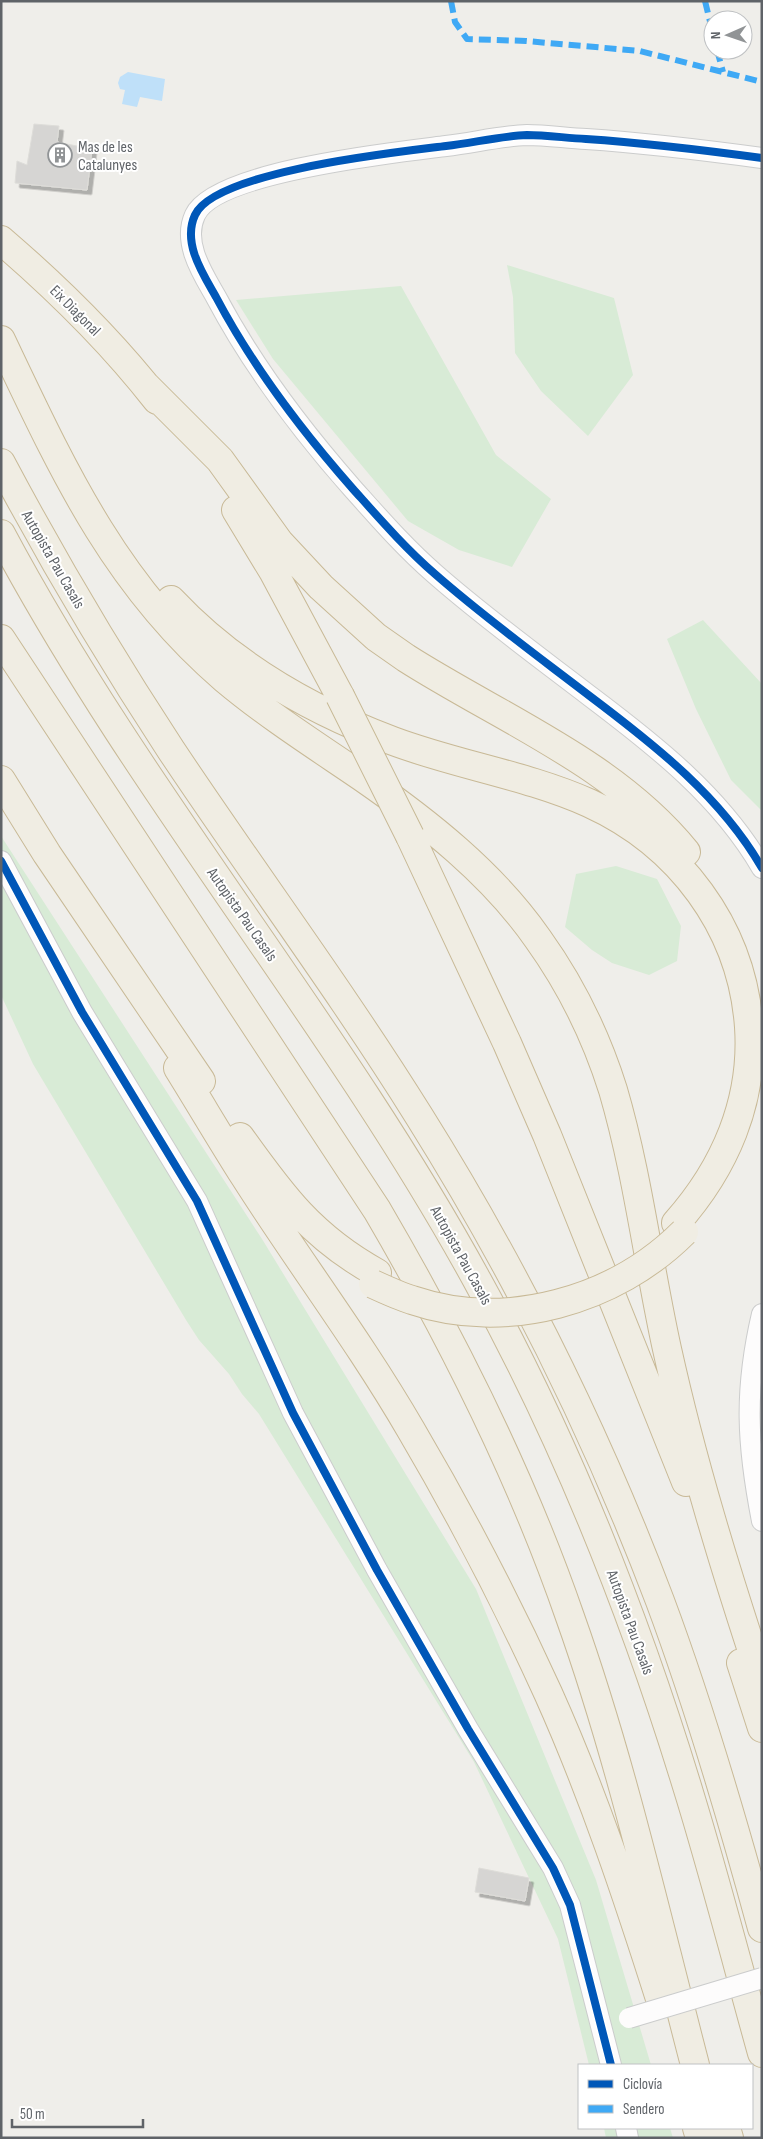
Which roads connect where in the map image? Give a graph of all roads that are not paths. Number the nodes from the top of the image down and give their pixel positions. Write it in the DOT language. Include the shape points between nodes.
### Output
graph roads {
  1 [pos="762,158"];
  2 [pos="1,240"];
  3 [pos="1,332"];
  4 [pos="1,340"];
  5 [pos="146,386"];
  6 [pos="1,463"];
  7 [pos="1,534"];
  8 [pos="1,639"];
  9 [pos="1,780"];
  10 [pos="1,807"];
  11 [pos="1,861"];
  12 [pos="762,868"];
  13 [pos="762,1045"];
  14 [pos="178,1068"];
  15 [pos="680,1227"];
  16 [pos="375,1278"];
  17 [pos="762,1314"];
  18 [pos="681,1471"];
  19 [pos="762,1521"];
  20 [pos="730,1584"];
  21 [pos="762,1682"];
  22 [pos="762,1728"];
  23 [pos="625,1798"];
  24 [pos="762,1928"];
  25 [pos="762,1978"];
  26 [pos="601,2026"];
  27 [pos="762,2053"];
  28 [pos="611,2064"];
  29 [pos="679,2064"];
  30 [pos="695,2064"];
  31 [pos="710,2064"];
  1 -- 12 [label="street" via="640,143 526,135 331,161 272,176 225,190 205,202 195,214 191,228 192,246 199,265 237,336 317,447 381,521 433,572 494,623 658,747 726,815"];
  2 -- 5 [label="highway, Eix Diagonal" via="101,334"];
  3 -- 15 [label="highway" via="26,372 76,471 112,528 178,608 226,651 310,705 392,741 532,783 603,810 654,842 697,886 725,933 741,977 748,1015 749,1072 743,1104 722,1158"];
  4 -- 20 [label="highway" via="61,466 95,525 171,626 210,665 262,709 365,779 465,858 513,907 561,974 591,1033 614,1096 670,1363"];
  5 -- 13 [label="highway" via="220,460 280,542 346,612 406,658 607,778 674,837 707,879 736,927 755,983"];
  5 -- 18 [label="highway, bridge" via="240,516 273,572 410,836 547,1135"];
  6 -- 24 [label="highway, Autopista Pau Casals" via="127,682 419,1115 517,1284 591,1436 660,1601 690,1685"];
  7 -- 27 [label="highway, Autopista Pau Casals" via="96,695 326,1034 395,1142 479,1283 523,1369 599,1539 643,1652 690,1796"];
  8 -- 23 [label="highway" via="321,1123 377,1210 434,1310 496,1434 548,1556 597,1699"];
  9 -- 16 [label="highway" via="47,854 265,1172 302,1217"];
  10 -- 14 [label="highway"];
  11 -- 26 [label="street" via="82,1012 197,1201 293,1413 377,1570 468,1729 553,1868 570,1905"];
  13 -- 15 [label="highway" via="760,1074 745,1136 716,1192"];
  14 -- 16 [label="highway" via="256,1180 293,1225 347,1270"];
  14 -- 29 [label="highway" via="245,1177 339,1315 409,1427 511,1615 549,1695 611,1850"];
  15 -- 16 [label="highway" via="617,1268 574,1287 534,1297 492,1300 451,1297"];
  17 -- 19 [label="street" via="752,1353 748,1435"];
  18 -- 20 [label="highway" via="696,1502 715,1560"];
  18 -- 22 [label="highway" via="688,1504"];
  20 -- 21 [label="highway"];
  23 -- 30 [label="highway"];
  23 -- 31 [label="highway" via="688,1982"];
  25 -- 26 [label="street, bridge"];
  26 -- 28 [label="street"];
}
